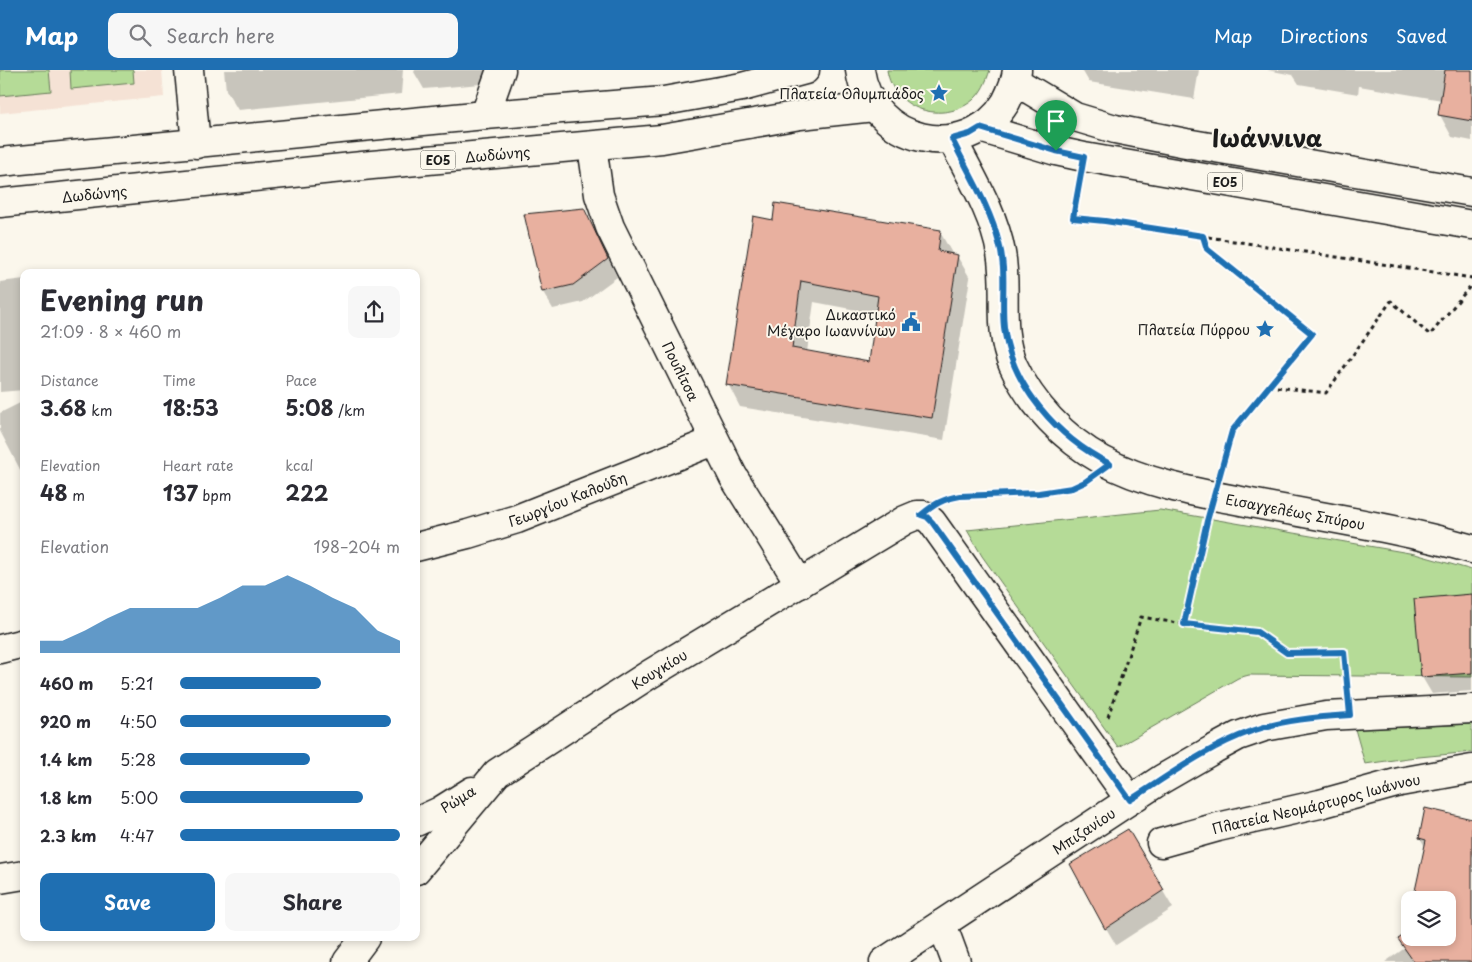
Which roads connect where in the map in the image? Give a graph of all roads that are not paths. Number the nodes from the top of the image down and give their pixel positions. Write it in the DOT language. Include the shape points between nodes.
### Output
graph roads {
  1 [pos="190,70"];
  2 [pos="501,70"];
  3 [pos="806,70"];
  4 [pos="860,70"];
  5 [pos="1016,76"];
  6 [pos="874,107"];
  7 [pos="485,115"];
  8 [pos="980,128"];
  9 [pos="952,139"];
  10 [pos="196,144"];
  11 [pos="592,146"];
  12 [pos="0,162"];
  13 [pos="1472,192"];
  14 [pos="0,204"];
  15 [pos="1472,226"];
  16 [pos="714,441"];
  17 [pos="420,545"];
  18 [pos="1472,549"];
  19 [pos="800,584"];
  20 [pos="20,644"];
  21 [pos="0,649"];
  22 [pos="1472,709"];
  23 [pos="1472,769"];
  24 [pos="498,773"];
  25 [pos="1130,800"];
  26 [pos="420,820"];
  27 [pos="1160,843"];
  28 [pos="420,865"];
  29 [pos="20,876"];
  30 [pos="0,878"];
  31 [pos="942,924"];
  32 [pos="363,941"];
  33 [pos="347,962"];
  34 [pos="884,962"];
  35 [pos="956,962"];
  1 -- 10 [label="main road"];
  2 -- 7 [label="main road"];
  3 -- 7 [label="main road" via="708,95 637,104"];
  4 -- 6 [label="main road, ΕΟ5"];
  5 -- 8 [label="main road, ΕΟ5" via="999,112"];
  5 -- 13 [label="main road, ΕΟ5" via="1075,117 1115,129"];
  6 -- 9 [label="main road, ΕΟ5" via="903,131 927,139"];
  6 -- 11 [label="main road, Δωδώνης / ΕΟ5" via="800,115 662,139"];
  7 -- 10 [label="main road"];
  8 -- 9 [label="main road, ΕΟ5"];
  8 -- 15 [label="main road, ΕΟ5" via="1084,157"];
  9 -- 18 [label="main road, Εισαγγελέως Σπύρου" via="999,242 1003,266 1004,329 1012,362 1033,397 1054,423 1082,447 1110,464 1203,494 1418,535"];
  10 -- 12 [label="main road"];
  11 -- 14 [label="main road, Δωδώνης / ΕΟ5" via="372,165"];
  11 -- 16 [label="main road, Πουλίτσα" via="599,195 610,227"];
  16 -- 17 [label="main road, Γεωργίου Καλούδη" via="517,518"];
  16 -- 19 [label="main road, Πουλίτσα"];
  19 -- 24 [label="main road, Κουγκίου" via="650,674"];
  19 -- 25 [label="main road, Κουγκίου" via="905,520 926,518"];
  20 -- 21 [label="main road"];
  22 -- 25 [label="main road, Μπιζανίου" via="1326,716 1264,727 1214,748"];
  23 -- 27 [label="main road, Πλατεία Νεομάρτυρος Ιωάννου" via="1400,782"];
  24 -- 26 [label="main road, Ρώμα" via="440,811"];
  24 -- 28 [label="main road, Κουγκίου"];
  25 -- 31 [label="main road, Μπιζανίου"];
  29 -- 30 [label="main road"];
  31 -- 34 [label="main road, Μπιζανίου"];
  31 -- 35 [label="main road"];
  32 -- 33 [label="main road"];
}
